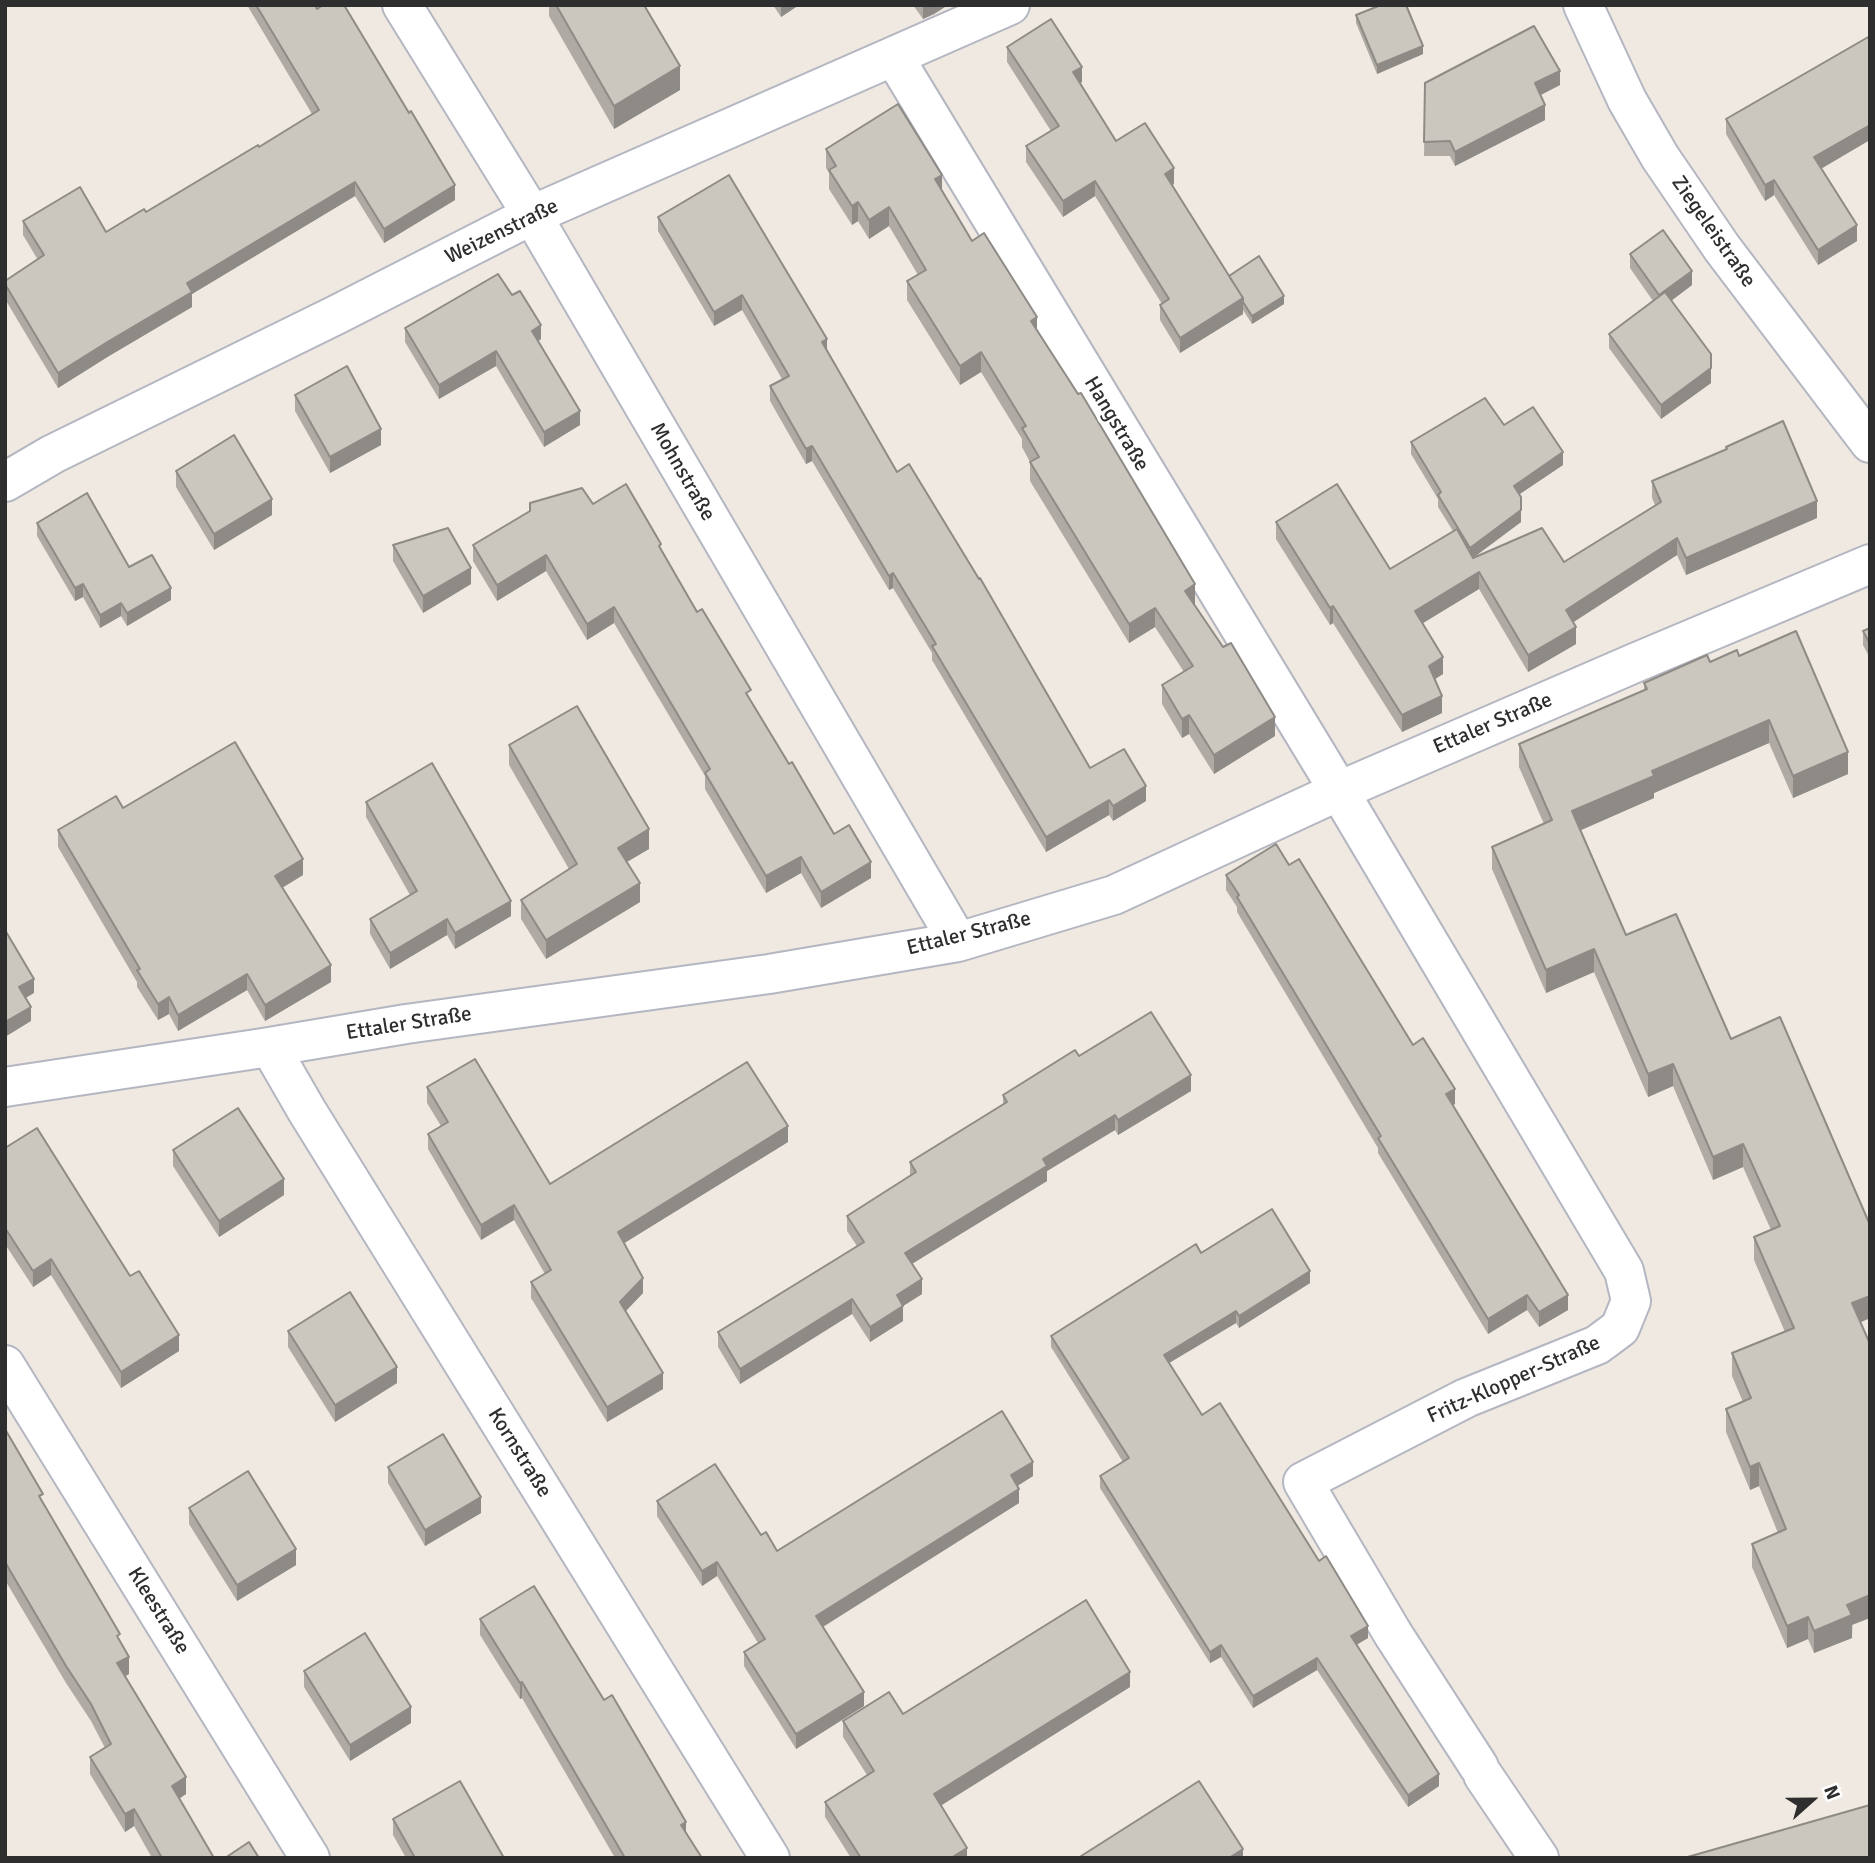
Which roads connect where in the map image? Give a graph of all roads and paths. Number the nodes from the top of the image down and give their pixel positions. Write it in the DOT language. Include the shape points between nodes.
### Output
graph roads {
  1 [pos="402,5"];
  2 [pos="1010,5"];
  3 [pos="1583,5"];
  4 [pos="894,57"];
  5 [pos="532,215"];
  6 [pos="1870,443"];
  7 [pos="5,482"];
  8 [pos="1870,564"];
  9 [pos="1339,791"];
  10 [pos="958,942"];
  11 [pos="270,1047"];
  12 [pos="5,1087"];
  13 [pos="5,1365"];
  14 [pos="310,1858"];
  15 [pos="770,1858"];
  16 [pos="1539,1858"];
  1 -- 5 [label="street, Mohnstraße"];
  2 -- 4 [label="street, Weizenstraße"];
  3 -- 6 [label="street, Ziegeleistraße" via="1627,100 1660,157 1729,257"];
  4 -- 5 [label="street, Weizenstraße"];
  4 -- 9 [label="street, Hangstraße"];
  5 -- 7 [label="street, Weizenstraße"];
  5 -- 10 [label="street, Mohnstraße"];
  8 -- 9 [label="street, Ettaler Straße"];
  9 -- 10 [label="street, Ettaler Straße" via="1114,895"];
  9 -- 16 [label="street, Fritz-Klopper-Straße" via="1625,1271 1631,1301 1620,1328 1597,1345 1466,1398 1303,1482 1393,1634"];
  10 -- 11 [label="street, Ettaler Straße"];
  11 -- 12 [label="street, Ettaler Straße"];
  11 -- 15 [label="street, Kornstraße"];
  13 -- 14 [label="street, Kleestraße"];
}
